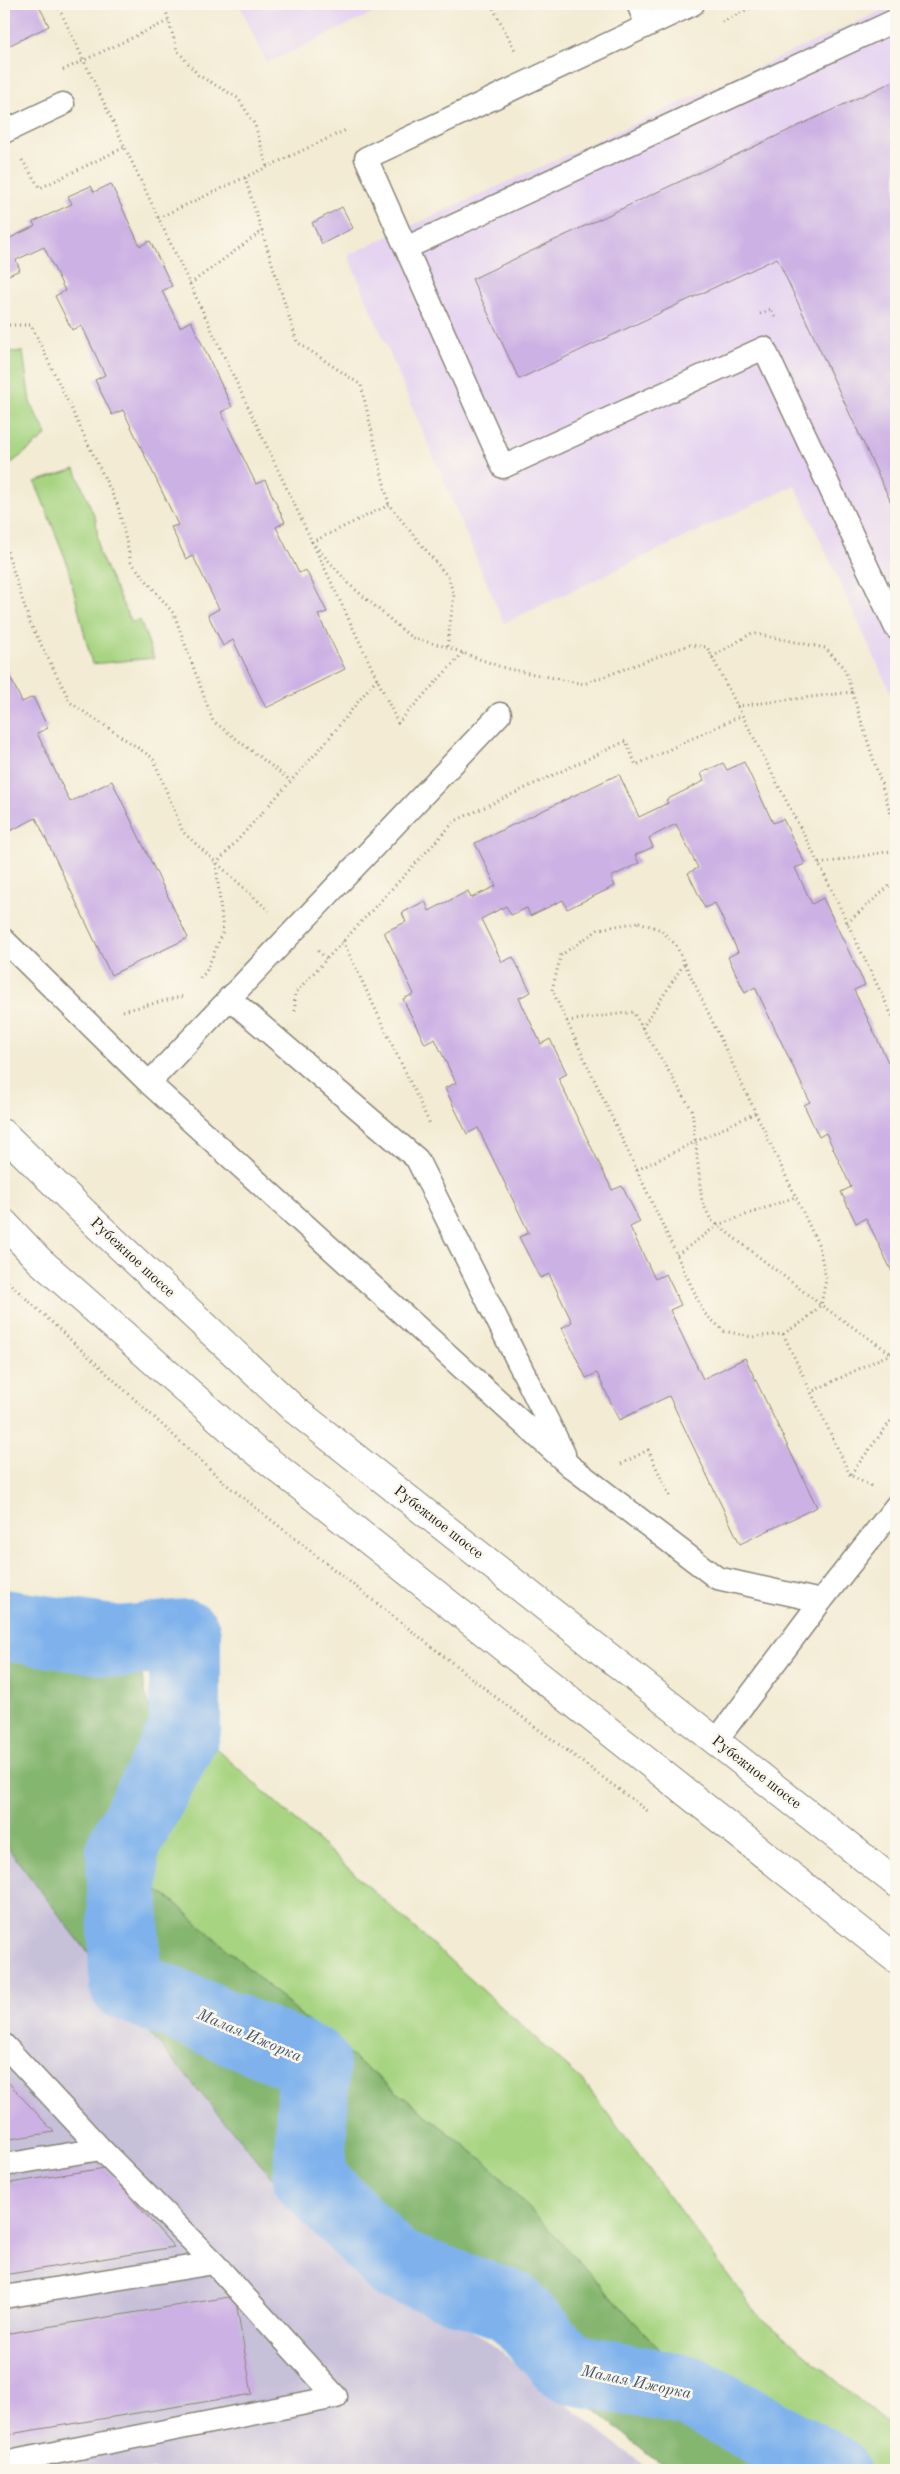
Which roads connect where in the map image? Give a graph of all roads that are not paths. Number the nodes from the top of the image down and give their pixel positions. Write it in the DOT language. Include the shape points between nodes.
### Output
graph roads {
  1 [pos="638,4"];
  2 [pos="693,4"];
  3 [pos="896,20"];
  4 [pos="647,25"];
  5 [pos="63,104"];
  6 [pos="4,132"];
  7 [pos="406,248"];
  8 [pos="896,628"];
  9 [pos="500,714"];
  10 [pos="4,940"];
  11 [pos="229,998"];
  12 [pos="149,1083"];
  13 [pos="4,1134"];
  14 [pos="4,1223"];
  15 [pos="570,1466"];
  16 [pos="896,1506"];
  17 [pos="821,1601"];
  18 [pos="716,1741"];
  19 [pos="896,1883"];
  20 [pos="896,1959"];
  21 [pos="4,2045"];
  22 [pos="101,2149"];
  23 [pos="4,2165"];
  24 [pos="214,2263"];
  25 [pos="4,2297"];
  26 [pos="18,2464"];
  1 -- 4 [label="lane"];
  2 -- 4 [label="lane"];
  3 -- 7 [label="lane"];
  4 -- 7 [label="lane" via="366,158"];
  5 -- 6 [label="lane"];
  7 -- 8 [label="lane" via="503,467 764,348"];
  9 -- 11 [label="lane"];
  10 -- 12 [label="lane"];
  11 -- 12 [label="lane"];
  11 -- 15 [label="lane" via="417,1159"];
  12 -- 15 [label="lane"];
  13 -- 18 [label="main road, Рубежное шоссе" via="295,1410"];
  14 -- 20 [label="main road" via="39,1260 251,1448"];
  15 -- 17 [label="lane" via="717,1578"];
  16 -- 17 [label="lane"];
  17 -- 18 [label="lane"];
  18 -- 19 [label="main road, Рубежное шоссе"];
  21 -- 22 [label="lane"];
  22 -- 23 [label="lane"];
  22 -- 24 [label="lane"];
  24 -- 25 [label="lane"];
  24 -- 26 [label="lane" via="336,2397"];
}
